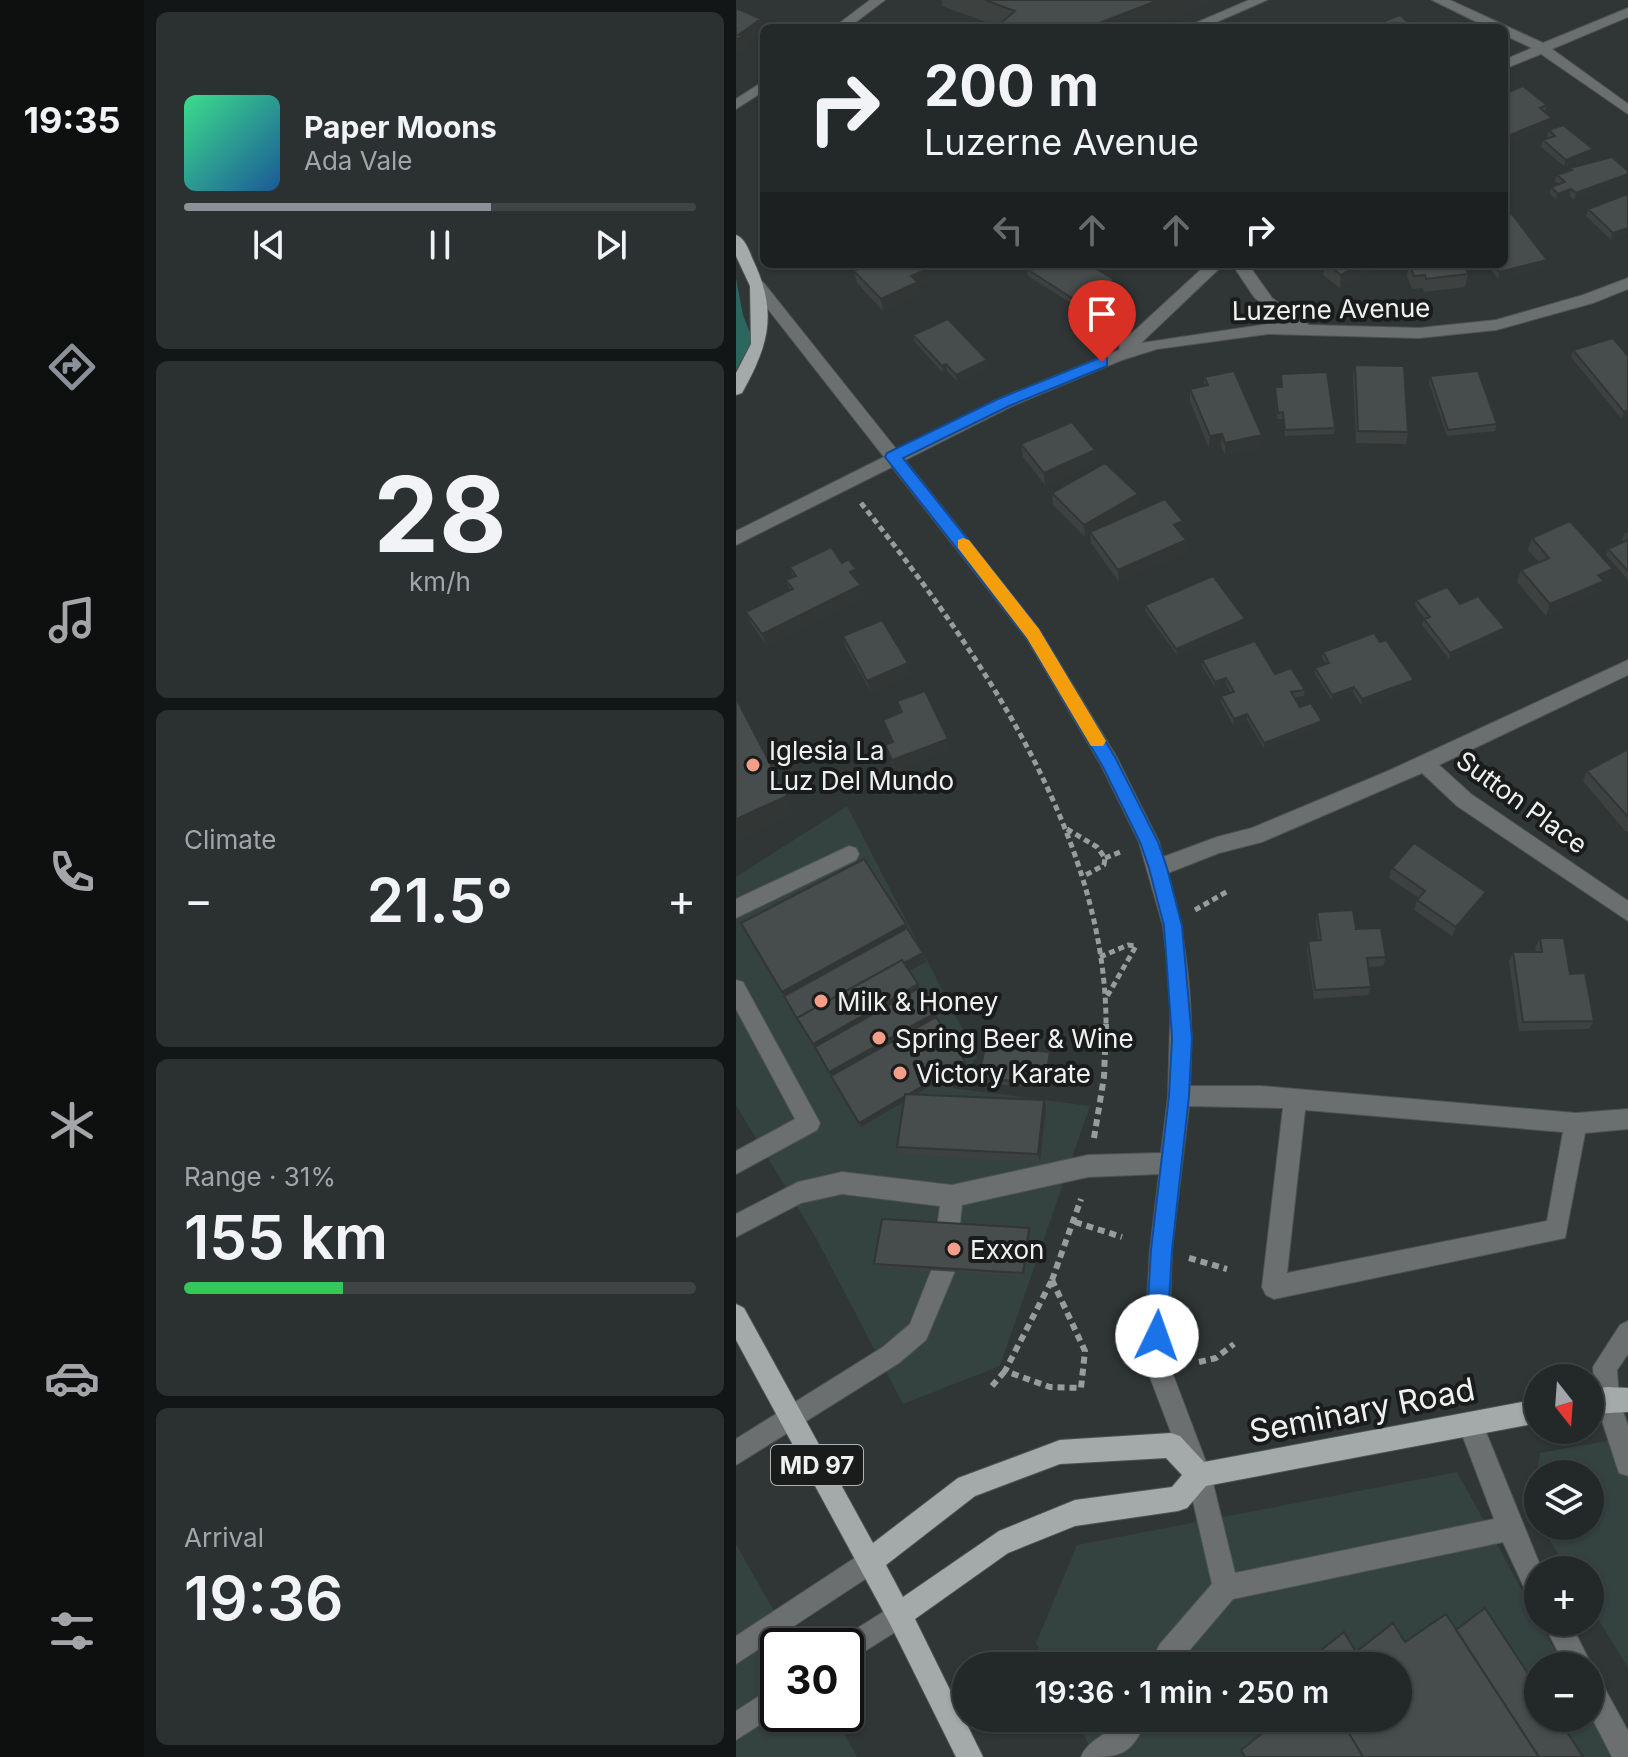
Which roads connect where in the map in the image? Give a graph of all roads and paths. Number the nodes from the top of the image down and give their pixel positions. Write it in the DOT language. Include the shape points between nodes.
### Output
graph roads {
  1 [pos="878,0"];
  2 [pos="1259,0"];
  3 [pos="1439,0"];
  4 [pos="1628,12"];
  5 [pos="845,24"];
  6 [pos="1201,24"];
  7 [pos="1491,24"];
  8 [pos="1508,32"];
  9 [pos="1542,48"];
  10 [pos="1508,63"];
  11 [pos="760,88"];
  12 [pos="736,105"];
  13 [pos="1628,110"];
  14 [pos="736,240"];
  15 [pos="1212,268"];
  16 [pos="1242,268"];
  17 [pos="1628,283"];
  18 [pos="758,286"];
  19 [pos="1303,328"];
  20 [pos="1116,356"];
  21 [pos="736,389"];
  22 [pos="893,457"];
  23 [pos="843,483"];
  24 [pos="736,539"];
  25 [pos="1628,667"];
  26 [pos="1424,763"];
  27 [pos="1066,829"];
  28 [pos="849,854"];
  29 [pos="1158,868"];
  30 [pos="1084,876"];
  31 [pos="736,909"];
  32 [pos="1628,912"];
  33 [pos="1100,957"];
  34 [pos="736,989"];
  35 [pos="1105,1001"];
  36 [pos="1179,1096"];
  37 [pos="1295,1099"];
  38 [pos="1628,1119"];
  39 [pos="1576,1123"];
  40 [pos="736,1163"];
  41 [pos="1171,1163"];
  42 [pos="1088,1166"];
  43 [pos="952,1196"];
  44 [pos="1075,1222"];
  45 [pos="736,1226"];
  46 [pos="1122,1237"];
  47 [pos="1188,1257"];
  48 [pos="1227,1269"];
  49 [pos="1052,1280"];
  50 [pos="736,1316"];
  51 [pos="1628,1333"];
  52 [pos="1234,1344"];
  53 [pos="1199,1362"];
  54 [pos="1005,1371"];
  55 [pos="992,1386"];
  56 [pos="1613,1397"];
  57 [pos="1524,1414"];
  58 [pos="792,1419"];
  59 [pos="1470,1424"];
  60 [pos="736,1453"];
  61 [pos="1628,1464"];
  62 [pos="1199,1475"];
  63 [pos="1510,1528"];
  64 [pos="1524,1558"];
  65 [pos="870,1561"];
  66 [pos="1226,1588"];
  67 [pos="899,1615"];
  68 [pos="864,1638"];
  69 [pos="736,1651"];
  70 [pos="1170,1652"];
  71 [pos="760,1710"];
  72 [pos="1604,1713"];
  73 [pos="736,1727"];
  74 [pos="1126,1732"];
  75 [pos="970,1757"];
  76 [pos="1094,1757"];
  77 [pos="1627,1757"];
  1 -- 5 [label="street"];
  2 -- 6 [label="street"];
  3 -- 7 [label="street"];
  4 -- 9 [label="street"];
  8 -- 9 [label="street"];
  9 -- 10 [label="street"];
  9 -- 13 [label="street"];
  11 -- 12 [label="street"];
  14 -- 18 [label="main road"];
  15 -- 20 [label="street"];
  16 -- 19 [label="street" via="1260,297"];
  17 -- 19 [label="street, Luzerne Avenue" via="1484,327 1419,333"];
  18 -- 21 [label="main road" via="759,344"];
  18 -- 22 [label="street"];
  19 -- 20 [label="street, Luzerne Avenue" via="1195,338"];
  20 -- 22 [label="street, Luzerne Avenue"];
  22 -- 23 [label="street, Luzerne Avenue"];
  22 -- 29 [label="street" via="1033,634 1109,762"];
  23 -- 24 [label="street, Luzerne Avenue"];
  23 -- 27 [label="path" via="960,636"];
  25 -- 26 [label="street"];
  26 -- 29 [label="street" via="1255,836"];
  26 -- 32 [label="street, Sutton Place" via="1464,800"];
  27 -- 30 [label="path"];
  27 -- 30 [label="path" via="1097,847 1105,858 1104,865"];
  28 -- 31 [label="street"];
  29 -- 36 [label="street" via="1173,926 1181,992"];
  30 -- 33 [label="path"];
  33 -- 35 [label="path"];
  33 -- 35 [label="path" via="1136,946"];
  34 -- 40 [label="street" via="809,1123"];
  35 -- 42 [label="path" via="1104,1078"];
  36 -- 37 [label="street"];
  36 -- 41 [label="street"];
  37 -- 39 [label="street"];
  37 -- 39 [label="street" via="1274,1287 1557,1230"];
  38 -- 39 [label="street"];
  41 -- 42 [label="street"];
  41 -- 62 [label="street" via="1161,1250 1160,1372"];
  42 -- 43 [label="street"];
  42 -- 44 [label="path"];
  43 -- 45 [label="street" via="842,1183 798,1193"];
  43 -- 58 [label="street" via="943,1271 918,1332"];
  44 -- 46 [label="path"];
  44 -- 49 [label="path"];
  47 -- 48 [label="path"];
  49 -- 54 [label="path"];
  49 -- 54 [label="path" via="1085,1351 1081,1388 1050,1387"];
  50 -- 58 [label="main road, MD 97"];
  51 -- 56 [label="street" via="1605,1367"];
  52 -- 53 [label="path" via="1216,1358"];
  54 -- 55 [label="path"];
  56 -- 61 [label="street"];
  57 -- 59 [label="main road, Seminary Road"];
  58 -- 60 [label="street"];
  58 -- 65 [label="main road, MD 97"];
  59 -- 62 [label="main road, Seminary Road"];
  59 -- 63 [label="street"];
  62 -- 65 [label="main road" via="1171,1445 1060,1452 967,1487"];
  62 -- 66 [label="street"];
  62 -- 67 [label="main road" via="1178,1499 1075,1513 999,1544"];
  63 -- 64 [label="street"];
  63 -- 66 [label="street"];
  65 -- 67 [label="main road, MD 97"];
  65 -- 69 [label="street"];
  66 -- 70 [label="street"];
  67 -- 68 [label="street"];
  67 -- 75 [label="main road, MD 97"];
  71 -- 73 [label="street"];
  72 -- 77 [label="street"];
  74 -- 76 [label="street"];
}
